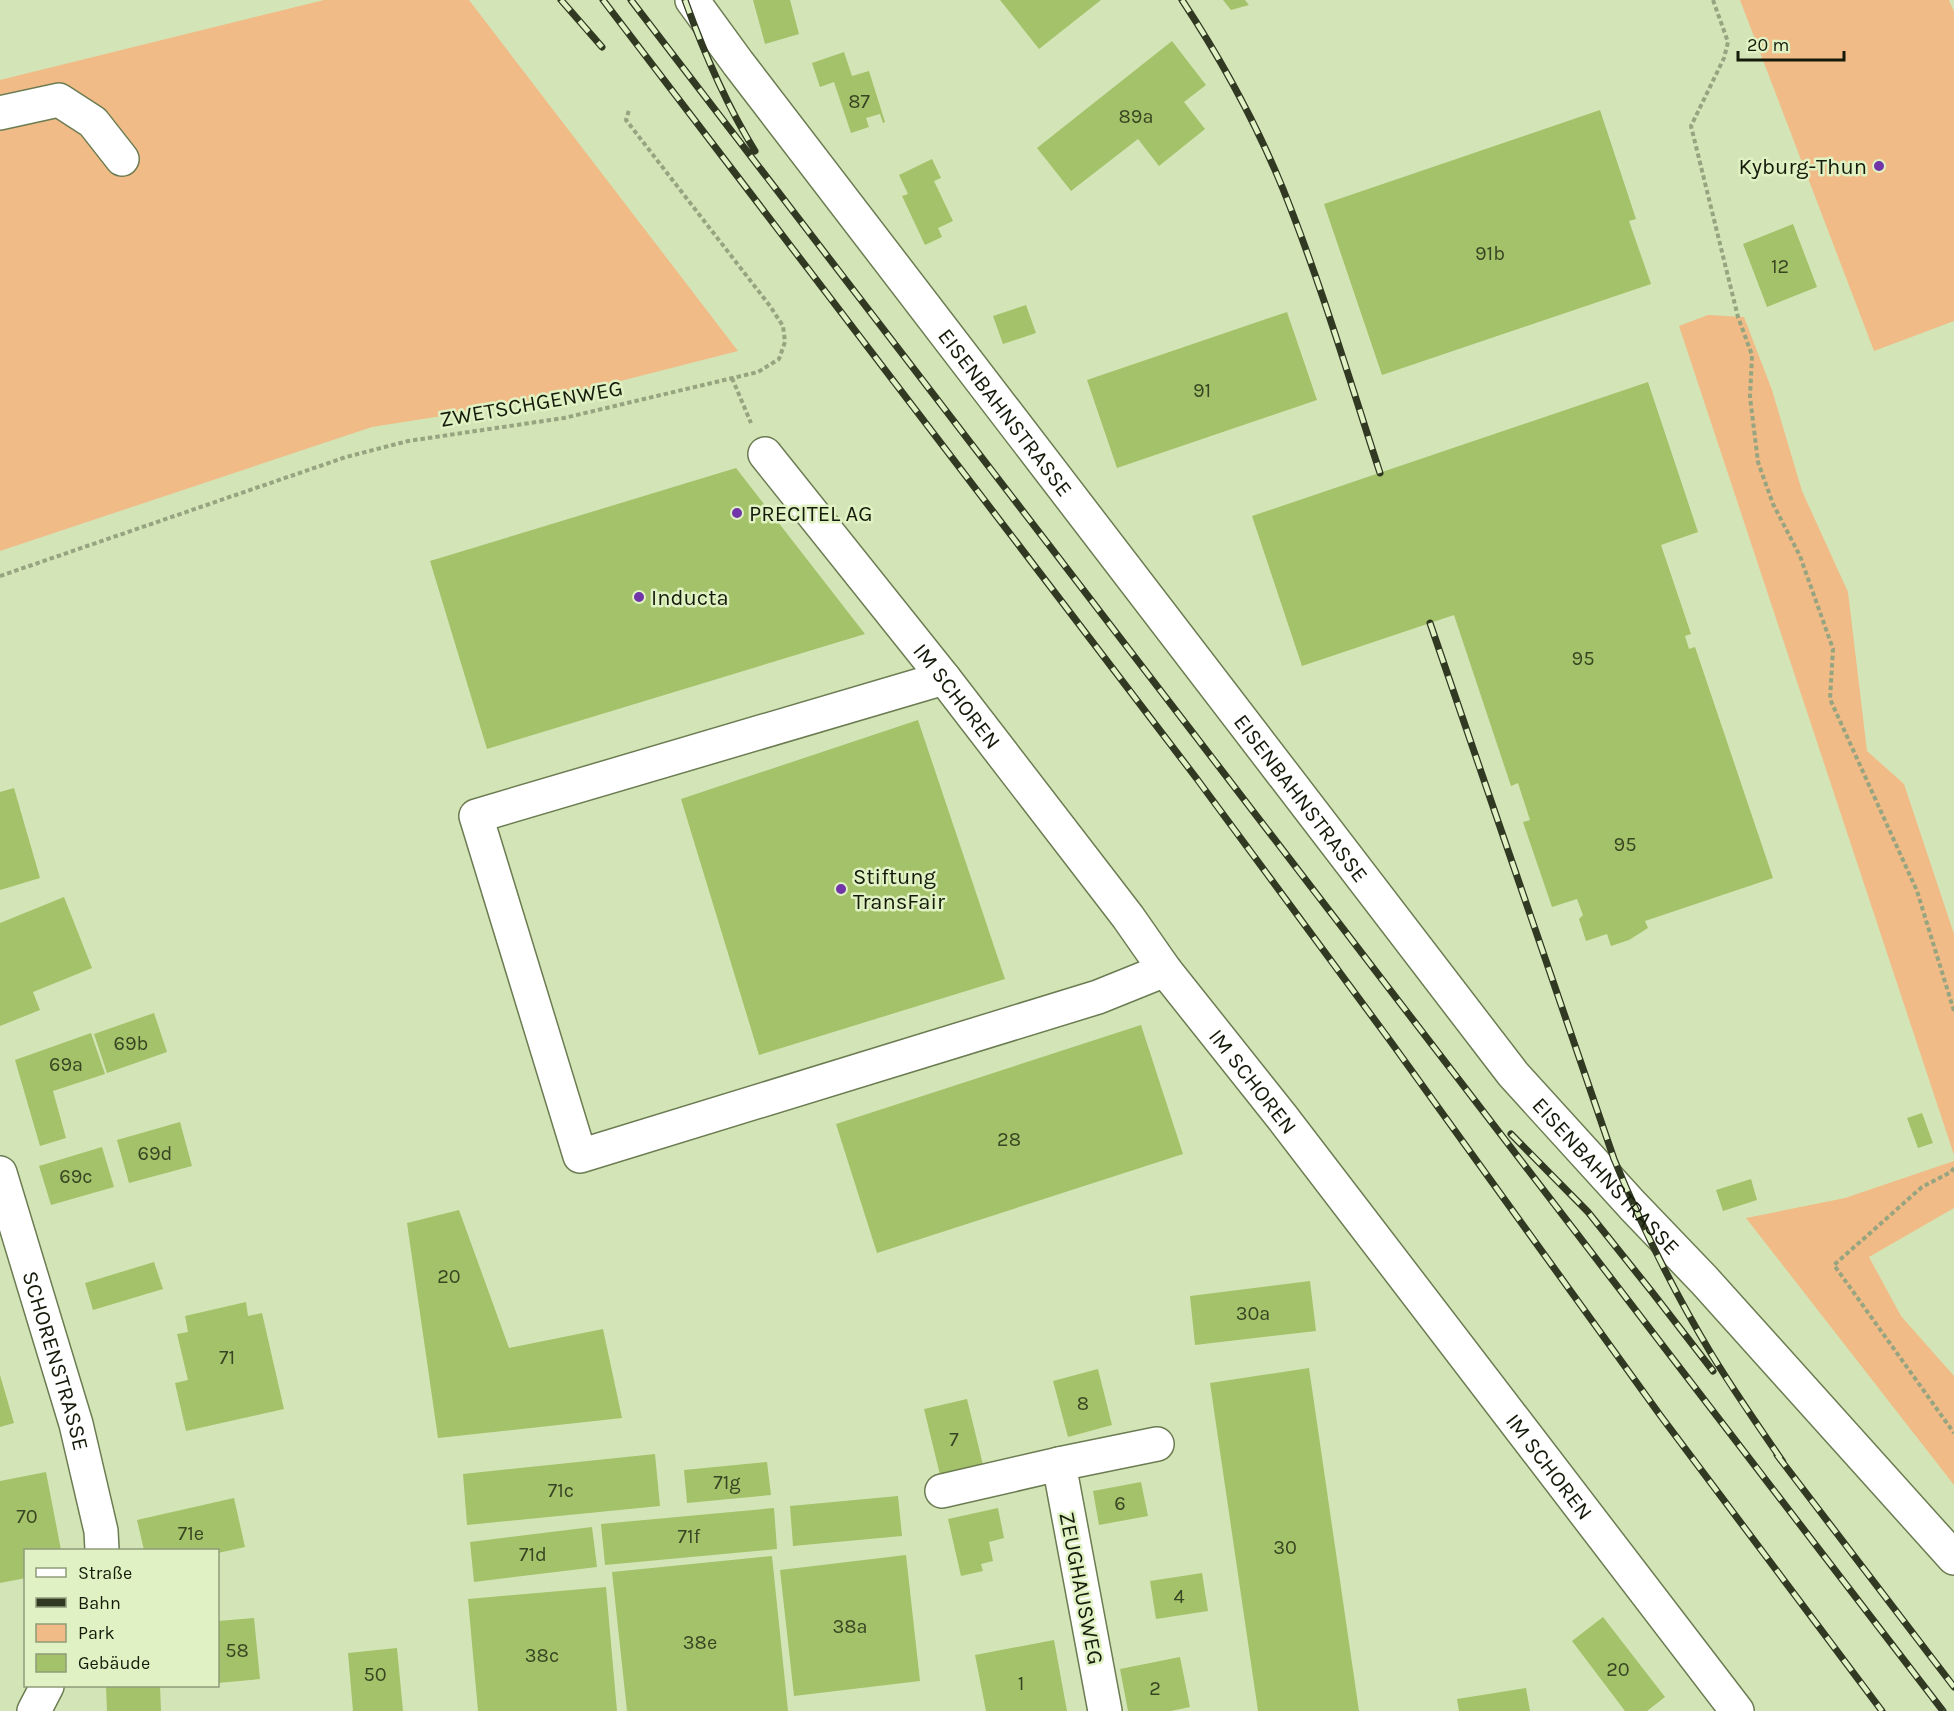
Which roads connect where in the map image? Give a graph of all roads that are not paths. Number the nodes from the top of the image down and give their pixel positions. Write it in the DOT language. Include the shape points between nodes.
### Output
graph roads {
  1 [pos="692,0"];
  2 [pos="0,113"];
  3 [pos="122,159"];
  4 [pos="765,454"];
  5 [pos="944,678"];
  6 [pos="1165,970"];
  7 [pos="0,1173"];
  8 [pos="1157,1444"];
  9 [pos="1059,1464"];
  10 [pos="942,1491"];
  11 [pos="102,1549"];
  12 [pos="1954,1558"];
  13 [pos="46,1687"];
  14 [pos="34,1711"];
  15 [pos="1105,1711"];
  16 [pos="1737,1711"];
  1 -- 12 [label="street, EISENBAHNSTRASSE" via="1513,1074"];
  2 -- 3 [label="street" via="59,100 93,122"];
  4 -- 5 [label="street, IM SCHOREN"];
  5 -- 6 [label="street, IM SCHOREN"];
  5 -- 6 [label="street" via="476,816 580,1156 1098,997"];
  6 -- 16 [label="street, IM SCHOREN"];
  7 -- 11 [label="street, SCHORENSTRASSE" via="76,1424"];
  8 -- 9 [label="street"];
  9 -- 10 [label="street"];
  9 -- 15 [label="street, ZEUGHAUSWEG"];
  13 -- 14 [label="street"];
}
